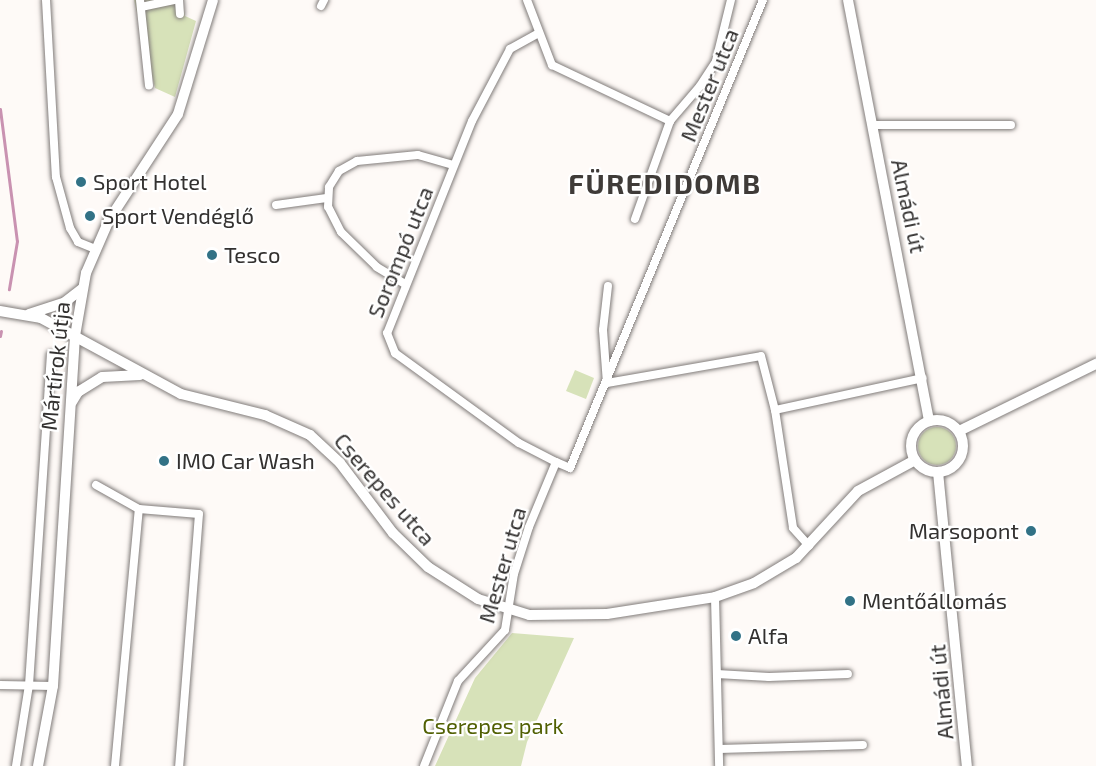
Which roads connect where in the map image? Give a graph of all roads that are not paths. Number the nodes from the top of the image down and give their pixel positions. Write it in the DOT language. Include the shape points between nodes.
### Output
graph roads {
  1 [pos="46,0"];
  2 [pos="177,0"];
  3 [pos="213,0"];
  4 [pos="527,0"];
  5 [pos="731,0"];
  6 [pos="763,0"];
  7 [pos="848,0"];
  8 [pos="140,3"];
  9 [pos="180,14"];
  10 [pos="537,34"];
  11 [pos="149,86"];
  12 [pos="670,121"];
  13 [pos="872,125"];
  14 [pos="1011,125"];
  15 [pos="454,165"];
  16 [pos="327,198"];
  17 [pos="276,205"];
  18 [pos="635,219"];
  19 [pos="95,249"];
  20 [pos="405,284"];
  21 [pos="608,286"];
  22 [pos="83,288"];
  23 [pos="0,311"];
  24 [pos="29,314"];
  25 [pos="75,336"];
  26 [pos="51,356"];
  27 [pos="1096,364"];
  28 [pos="140,375"];
  29 [pos="923,378"];
  30 [pos="607,383"];
  31 [pos="70,405"];
  32 [pos="775,410"];
  33 [pos="929,421"];
  34 [pos="959,431"];
  35 [pos="915,460"];
  36 [pos="556,462"];
  37 [pos="938,472"];
  38 [pos="96,485"];
  39 [pos="139,509"];
  40 [pos="809,546"];
  41 [pos="715,597"];
  42 [pos="508,610"];
  43 [pos="717,674"];
  44 [pos="848,674"];
  45 [pos="0,685"];
  46 [pos="29,685"];
  47 [pos="52,686"];
  48 [pos="862,745"];
  49 [pos="718,749"];
  50 [pos="16,766"];
  51 [pos="38,766"];
  52 [pos="115,766"];
  53 [pos="179,766"];
  54 [pos="424,766"];
  55 [pos="719,766"];
  56 [pos="967,766"];
  1 -- 19 [label="street" via="56,177 70,228 78,242"];
  2 -- 8 [label="street"];
  2 -- 9 [label="street"];
  3 -- 19 [label="street, Mártírok útja" via="178,114 109,220"];
  4 -- 10 [label="street"];
  5 -- 12 [label="street, Mester utca" via="716,61"];
  6 -- 30 [label="street, Mester utca"];
  7 -- 13 [label="street, Almádi út"];
  8 -- 11 [label="street"];
  10 -- 12 [label="street" via="556,69"];
  10 -- 15 [label="street, Sorompó utca" via="517,43 505,57"];
  12 -- 18 [label="street, Mester utca"];
  13 -- 14 [label="street"];
  13 -- 29 [label="street, Almádi út"];
  15 -- 16 [label="street" via="418,155 357,161 333,178"];
  15 -- 20 [label="street, Sorompó utca"];
  16 -- 17 [label="street"];
  16 -- 20 [label="street" via="341,232 377,267"];
  19 -- 22 [label="street, Mártírok útja"];
  20 -- 36 [label="street, Sorompó utca" via="387,328 391,349 519,443"];
  21 -- 30 [label="street, Mester utca" via="603,330"];
  22 -- 24 [label="street" via="65,302"];
  22 -- 25 [label="street, Mártírok útja"];
  23 -- 24 [label="street"];
  24 -- 25 [label="street, Cserepes utca"];
  25 -- 28 [label="street, Cserepes utca"];
  25 -- 31 [label="street, Mártírok útja"];
  26 -- 46 [label="street"];
  27 -- 34 [label="street"];
  28 -- 31 [label="street" via="102,377 78,392"];
  28 -- 42 [label="street, Cserepes utca" via="181,394 264,415 310,435 340,463 419,559 464,592"];
  29 -- 32 [label="street"];
  29 -- 33 [label="street, Almádi út"];
  30 -- 32 [label="street" via="761,356"];
  30 -- 36 [label="street, Mester utca" via="570,468"];
  31 -- 47 [label="street, Mártírok útja"];
  32 -- 40 [label="street" via="793,528"];
  33 -- 34 [label="street" via="947,421"];
  33 -- 35 [label="street" via="912,438"];
  34 -- 37 [label="street" via="963,443 960,459 949,470"];
  35 -- 37 [label="street" via="926,470"];
  35 -- 40 [label="street, Cserepes utca" via="858,491"];
  36 -- 42 [label="street, Mester utca" via="518,558"];
  37 -- 56 [label="street, Almádi út"];
  38 -- 39 [label="street"];
  39 -- 52 [label="street"];
  39 -- 53 [label="street" via="199,513"];
  40 -- 41 [label="street, Cserepes utca" via="765,578"];
  41 -- 42 [label="street, Cserepes utca" via="579,616"];
  41 -- 43 [label="street"];
  42 -- 54 [label="street, Mester utca" via="505,630 458,681"];
  43 -- 44 [label="street"];
  43 -- 49 [label="street"];
  45 -- 46 [label="street"];
  46 -- 47 [label="street"];
  46 -- 50 [label="street"];
  47 -- 51 [label="street, Mártírok útja"];
  48 -- 49 [label="street"];
  49 -- 55 [label="street"];
}
